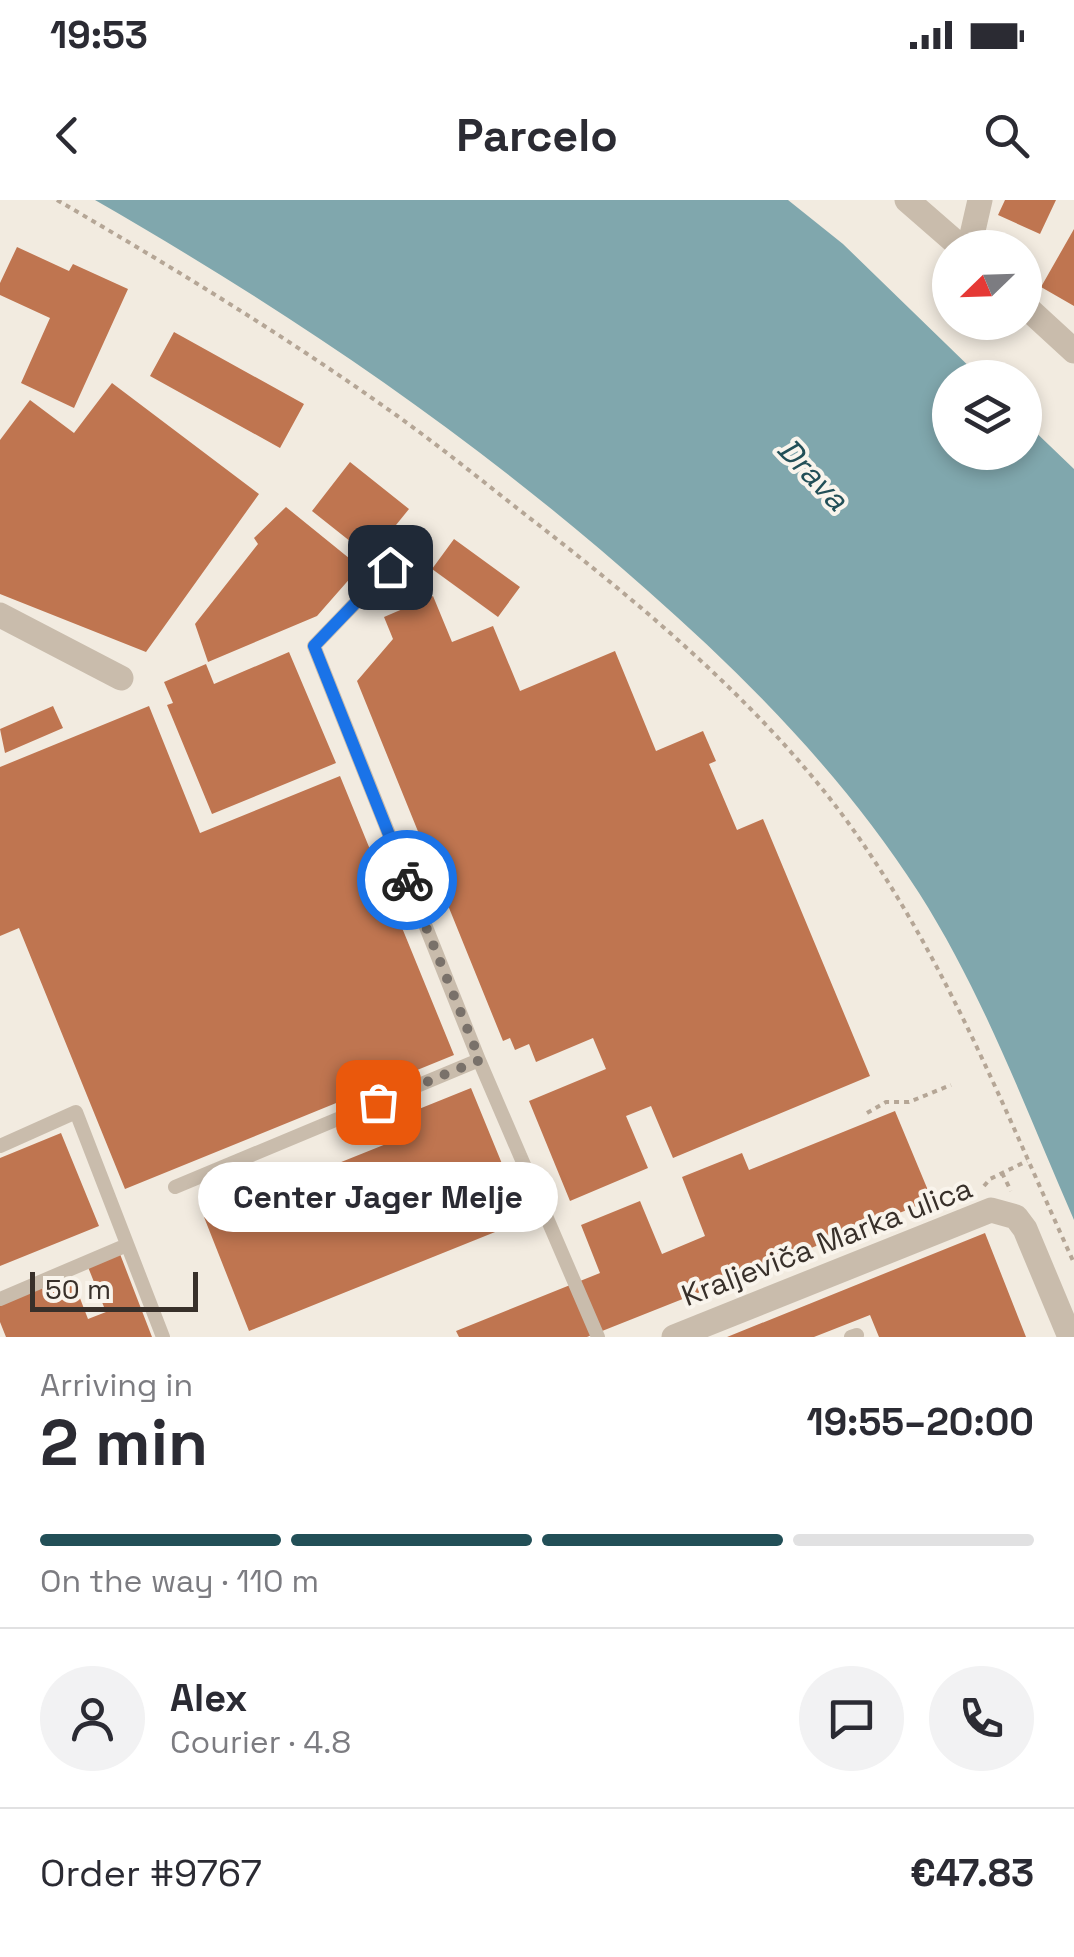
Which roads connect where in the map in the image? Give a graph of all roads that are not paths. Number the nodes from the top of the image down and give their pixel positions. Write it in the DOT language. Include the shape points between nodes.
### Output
graph roads {
  1 [pos="908,200"];
  2 [pos="980,200"];
  3 [pos="942,230"];
  4 [pos="973,230"];
  5 [pos="1042,322"];
  6 [pos="1074,351"];
  7 [pos="390,567"];
  8 [pos="0,615"];
  9 [pos="121,678"];
  10 [pos="480,1060"];
  11 [pos="0,1146"];
  12 [pos="175,1187"];
  13 [pos="127,1245"];
  14 [pos="0,1298"];
  15 [pos="163,1337"];
  16 [pos="598,1337"];
  17 [pos="674,1337"];
  18 [pos="1070,1337"];
  1 -- 3 [label="street"];
  2 -- 4 [label="street"];
  5 -- 6 [label="street"];
  7 -- 10 [label="lane" via="314,646"];
  8 -- 9 [label="street"];
  10 -- 12 [label="lane"];
  10 -- 16 [label="lane"];
  11 -- 13 [label="lane" via="76,1112"];
  13 -- 14 [label="lane"];
  13 -- 15 [label="lane"];
  17 -- 18 [label="street, Kraljeviča Marka ulica" via="998,1211 1016,1218 1033,1244"];
}
